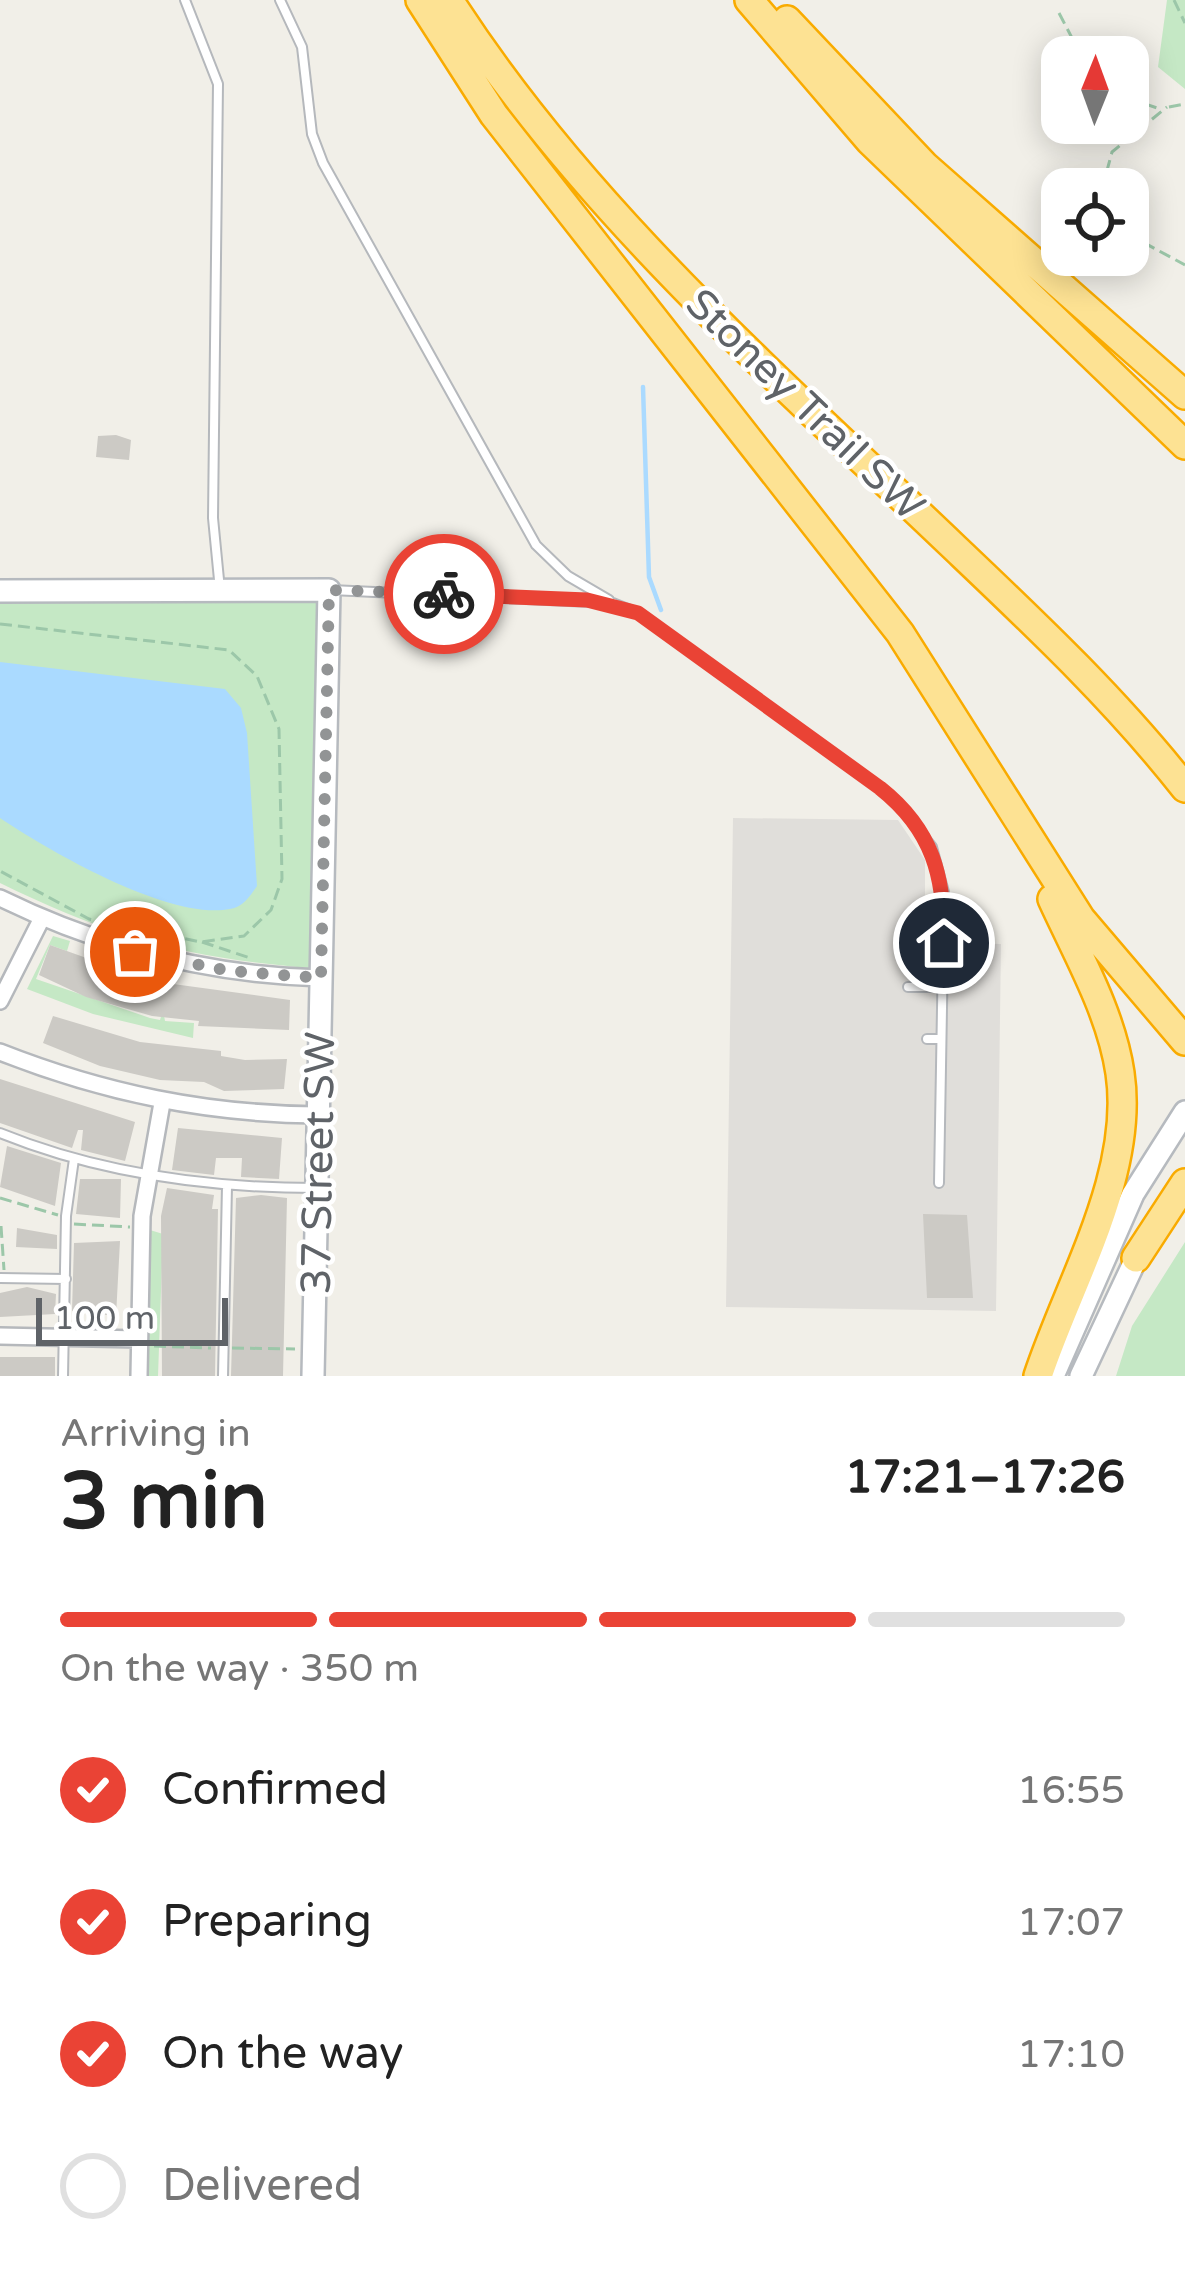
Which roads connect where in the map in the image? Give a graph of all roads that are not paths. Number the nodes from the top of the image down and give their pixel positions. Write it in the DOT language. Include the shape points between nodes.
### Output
graph roads {
  1 [pos="185,0"];
  2 [pos="280,0"];
  3 [pos="421,0"];
  4 [pos="449,0"];
  5 [pos="749,0"];
  6 [pos="771,0"];
  7 [pos="1073,300"];
  8 [pos="1185,383"];
  9 [pos="1185,395"];
  10 [pos="1185,445"];
  11 [pos="329,590"];
  12 [pos="0,591"];
  13 [pos="220,592"];
  14 [pos="614,603"];
  15 [pos="1185,788"];
  16 [pos="1014,813"];
  17 [pos="0,898"];
  18 [pos="42,918"];
  19 [pos="321,978"];
  20 [pos="908,987"];
  21 [pos="943,987"];
  22 [pos="0,1001"];
  23 [pos="927,1039"];
  24 [pos="941,1039"];
  25 [pos="1185,1041"];
  26 [pos="0,1052"];
  27 [pos="162,1102"];
  28 [pos="1185,1112"];
  29 [pos="318,1115"];
  30 [pos="0,1133"];
  31 [pos="74,1159"];
  32 [pos="1185,1166"];
  33 [pos="148,1174"];
  34 [pos="939,1183"];
  35 [pos="1185,1183"];
  36 [pos="227,1186"];
  37 [pos="317,1188"];
  38 [pos="1136,1258"];
  39 [pos="2,1278"];
  40 [pos="66,1279"];
  41 [pos="0,1336"];
  42 [pos="64,1337"];
  43 [pos="146,1342"];
  44 [pos="63,1376"];
  45 [pos="139,1376"];
  46 [pos="223,1376"];
  47 [pos="314,1376"];
  48 [pos="1038,1376"];
  49 [pos="1053,1376"];
  50 [pos="1081,1376"];
  1 -- 13 [label="lane" via="218,84 213,518"];
  2 -- 14 [label="lane" via="302,47 323,163 536,545"];
  3 -- 16 [label="highway" via="494,115 900,633"];
  4 -- 15 [label="highway, Stoney Trail SW" via="601,197 1046,635"];
  5 -- 10 [label="highway" via="870,141"];
  6 -- 7 [label="highway" via="877,119"];
  7 -- 8 [label="highway"];
  7 -- 9 [label="highway"];
  11 -- 13 [label="street"];
  11 -- 14 [label="lane"];
  11 -- 19 [label="street, 37 Street SW"];
  12 -- 13 [label="street"];
  14 -- 21 [label="lane" via="910,816 932,848 944,892"];
  16 -- 25 [label="highway" via="1081,920"];
  16 -- 48 [label="highway" via="1109,1027 1122,1094 1113,1166"];
  17 -- 18 [label="street"];
  18 -- 19 [label="street" via="182,964"];
  18 -- 22 [label="street"];
  19 -- 29 [label="street, 37 Street SW"];
  20 -- 21 [label="lane"];
  21 -- 24 [label="lane"];
  23 -- 24 [label="lane"];
  24 -- 34 [label="lane"];
  26 -- 27 [label="street"];
  27 -- 29 [label="street"];
  27 -- 33 [label="street"];
  28 -- 49 [label="street" via="1123,1215"];
  29 -- 37 [label="street, 37 Street SW"];
  30 -- 31 [label="lane"];
  31 -- 33 [label="lane"];
  31 -- 40 [label="lane"];
  32 -- 38 [label="street"];
  33 -- 36 [label="lane"];
  33 -- 43 [label="street"];
  35 -- 38 [label="highway"];
  36 -- 37 [label="lane"];
  36 -- 46 [label="lane"];
  37 -- 47 [label="street, 37 Street SW"];
  38 -- 50 [label="street"];
  39 -- 40 [label="lane"];
  40 -- 42 [label="lane"];
  41 -- 42 [label="street"];
  42 -- 43 [label="street"];
  42 -- 44 [label="lane"];
  43 -- 45 [label="street"];
}
